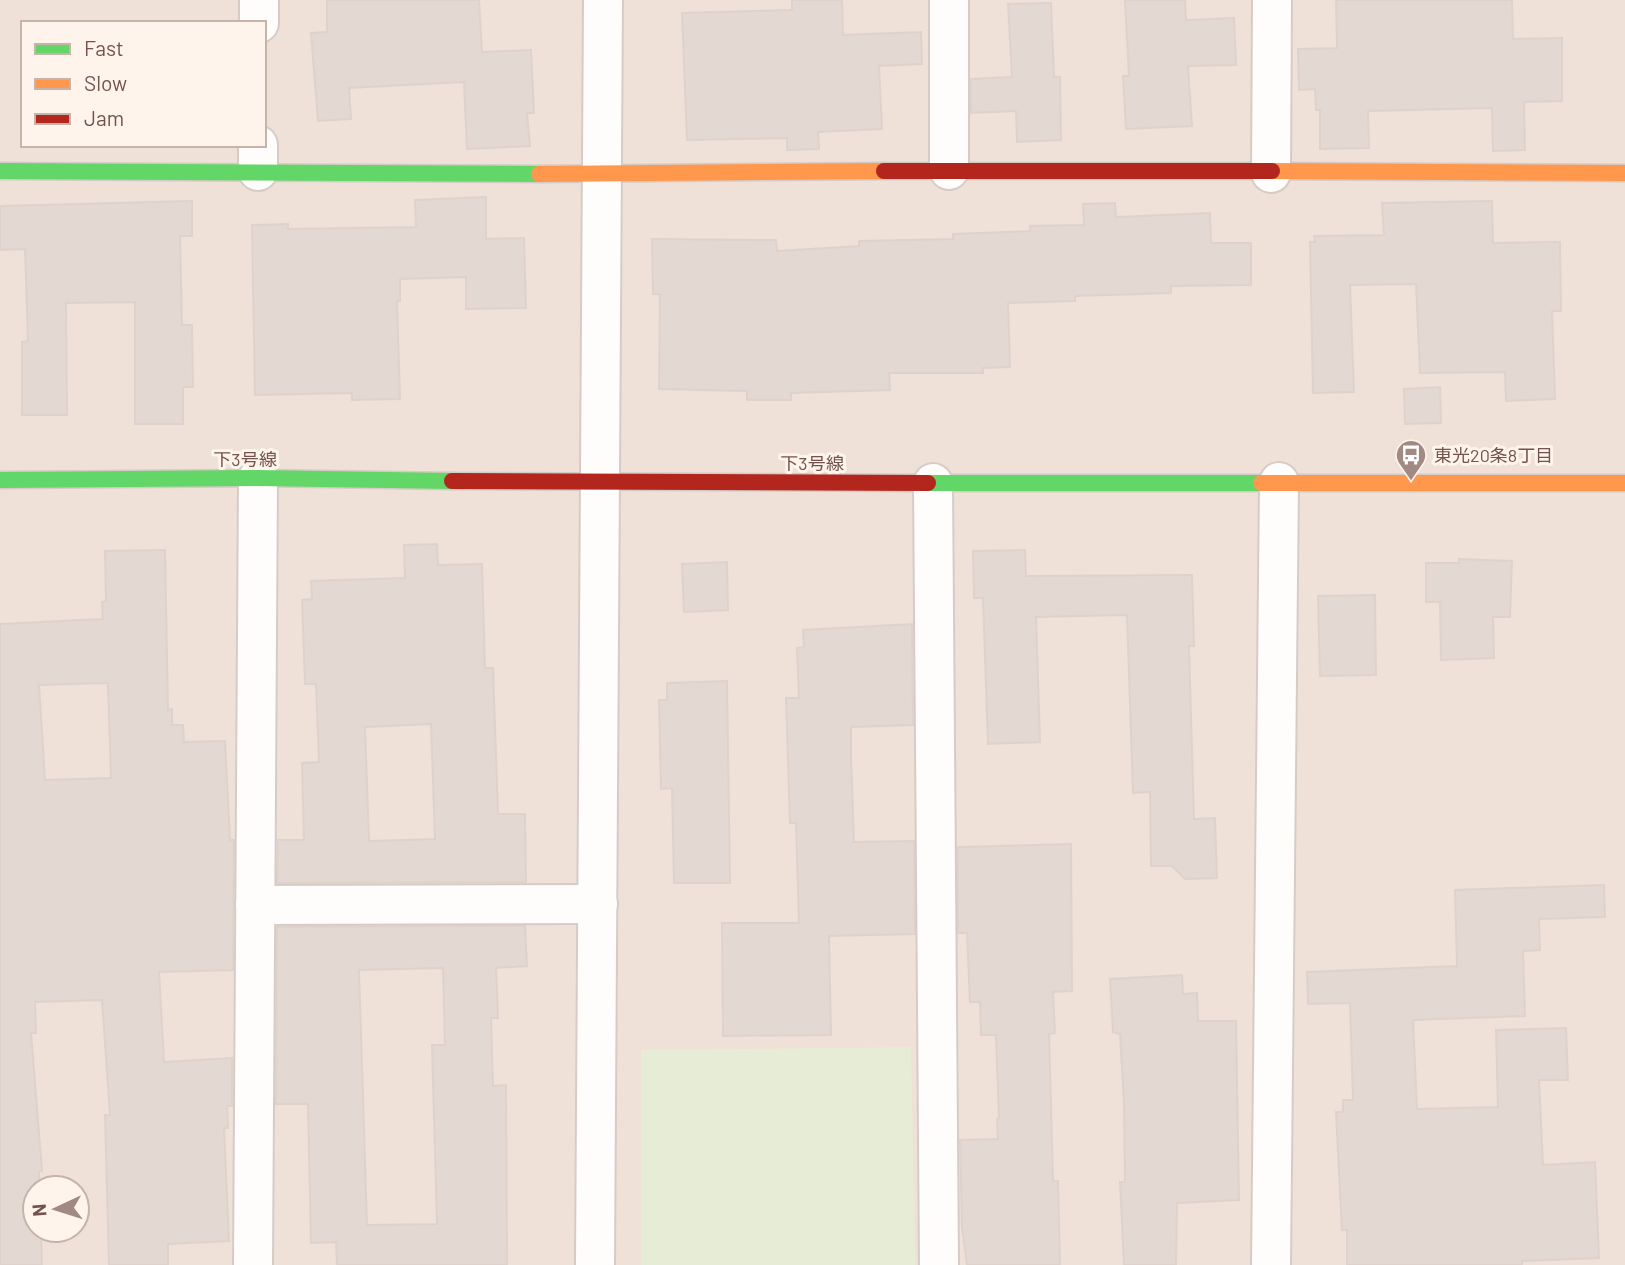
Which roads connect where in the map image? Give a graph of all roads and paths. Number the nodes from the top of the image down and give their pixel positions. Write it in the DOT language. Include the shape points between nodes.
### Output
graph roads {
  1 [pos="259,0"];
  2 [pos="603,0"];
  3 [pos="949,0"];
  4 [pos="1272,0"];
  5 [pos="259,21"];
  6 [pos="258,158"];
  7 [pos="949,170"];
  8 [pos="0,171"];
  9 [pos="1271,173"];
  10 [pos="1625,173"];
  11 [pos="603,174"];
  12 [pos="258,478"];
  13 [pos="0,480"];
  14 [pos="933,482"];
  15 [pos="1279,482"];
  16 [pos="602,483"];
  17 [pos="1625,483"];
  18 [pos="598,904"];
  19 [pos="255,905"];
  20 [pos="253,1265"];
  21 [pos="595,1265"];
  22 [pos="939,1265"];
  23 [pos="1271,1265"];
  1 -- 5 [label="street"];
  2 -- 11 [label="street"];
  3 -- 7 [label="street"];
  4 -- 9 [label="street"];
  6 -- 8 [label="street"];
  6 -- 11 [label="street"];
  7 -- 9 [label="street"];
  7 -- 11 [label="street"];
  9 -- 10 [label="street"];
  11 -- 16 [label="street"];
  12 -- 13 [label="street, 下3号線"];
  12 -- 16 [label="street, 下3号線"];
  12 -- 19 [label="street"];
  14 -- 15 [label="street, 下3号線"];
  14 -- 16 [label="street, 下3号線"];
  14 -- 22 [label="street"];
  15 -- 17 [label="street, 下3号線"];
  15 -- 23 [label="street"];
  16 -- 18 [label="street"];
  18 -- 19 [label="street"];
  18 -- 21 [label="street"];
  19 -- 20 [label="street"];
}
